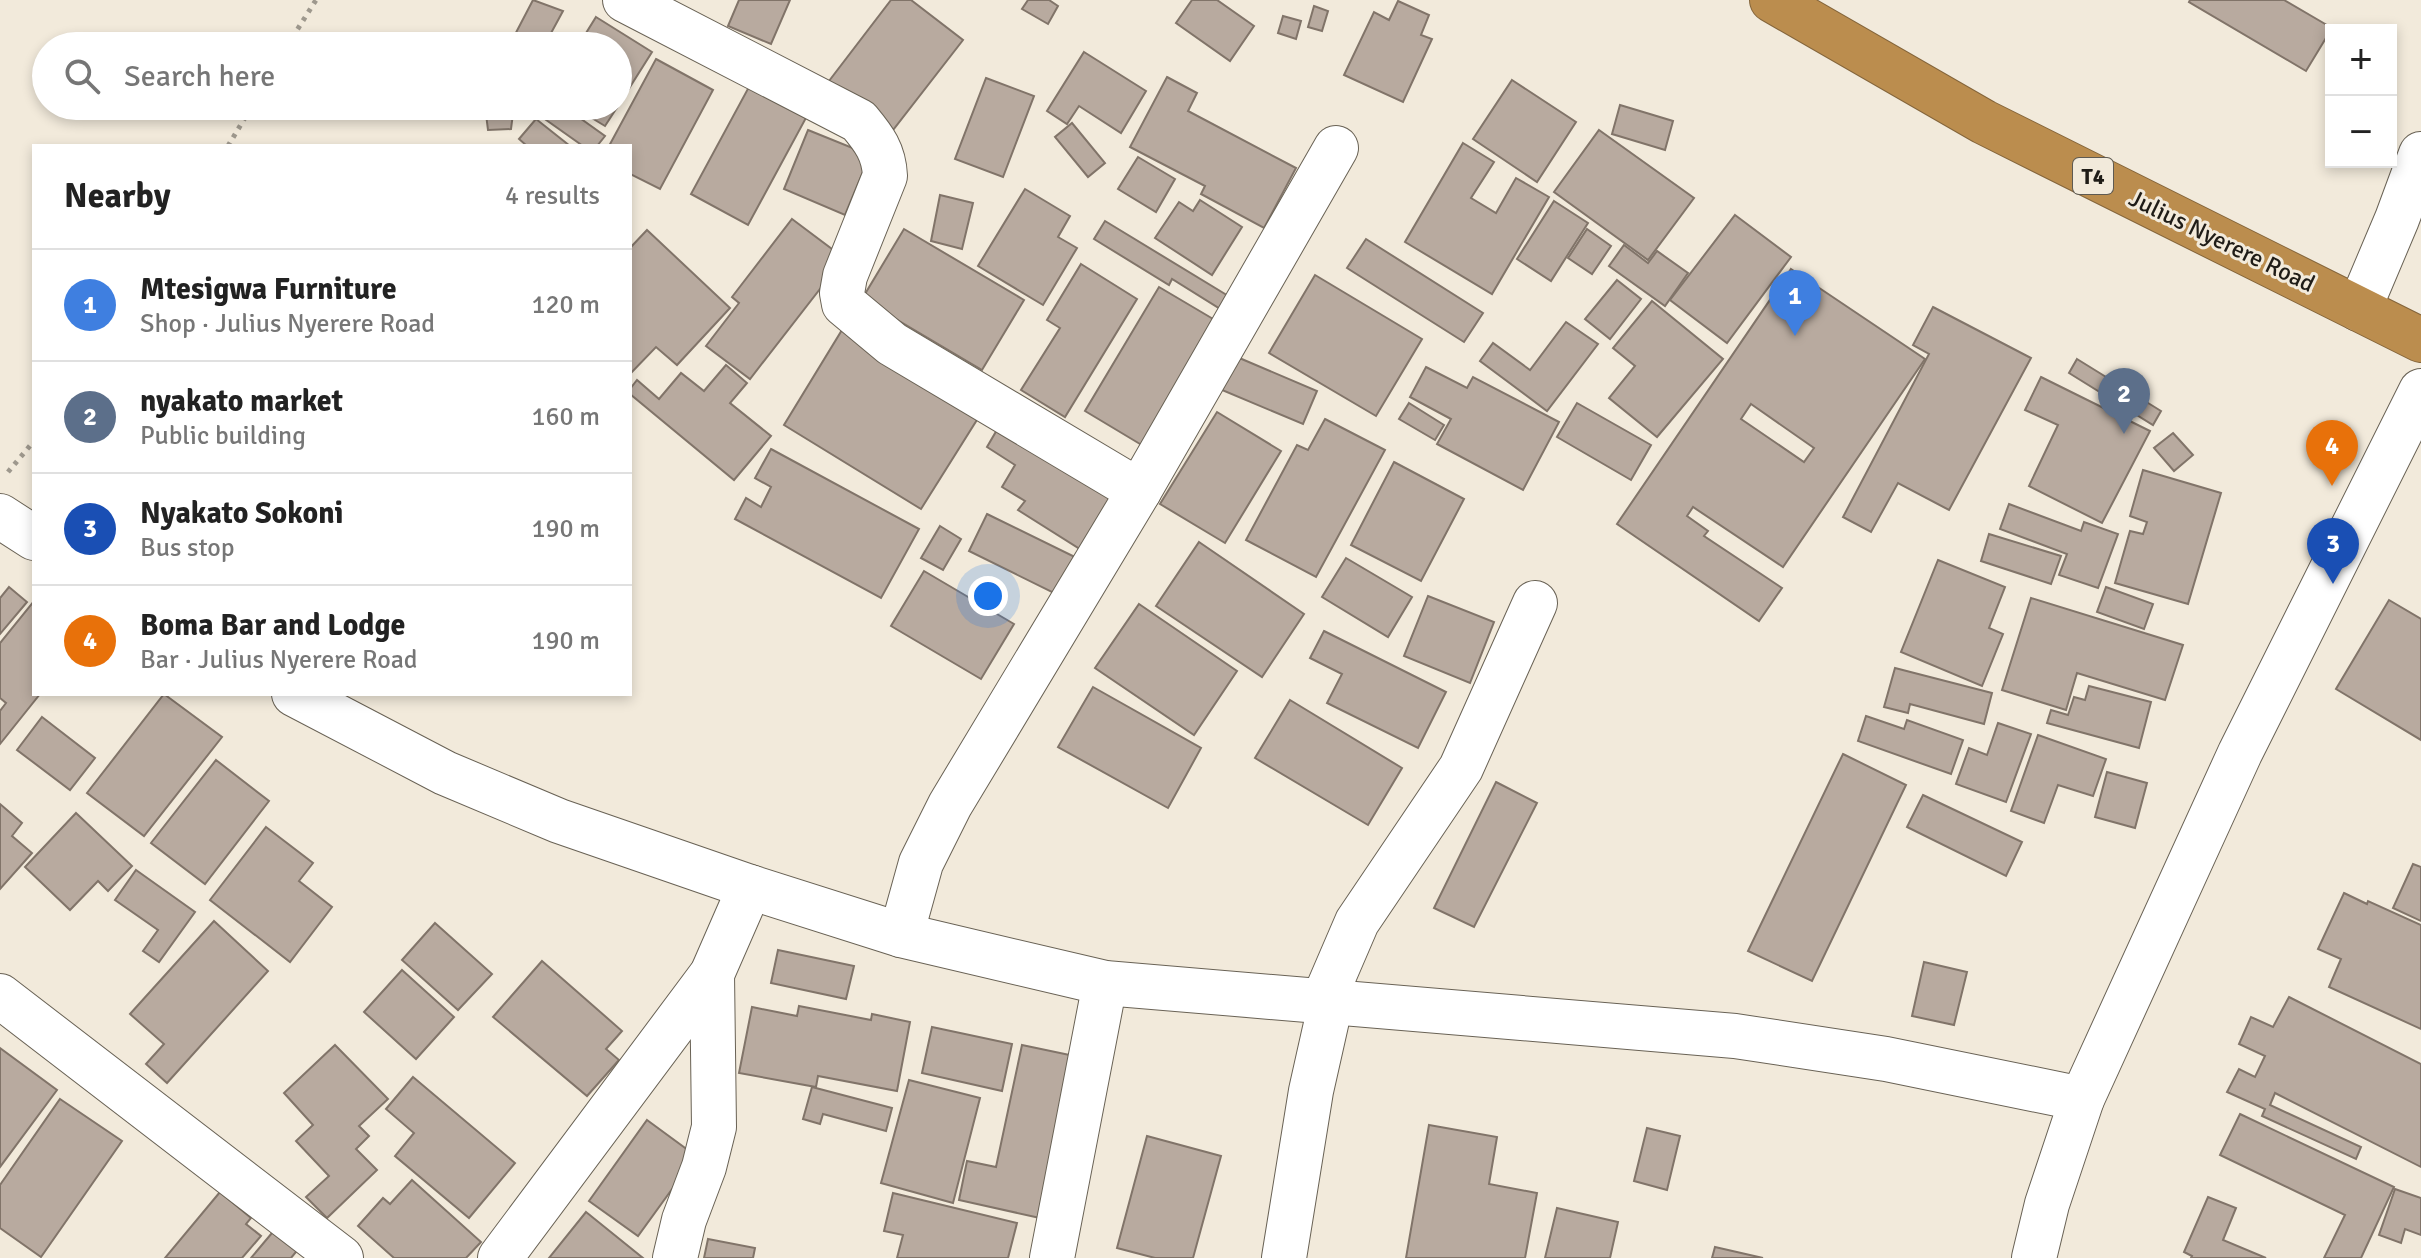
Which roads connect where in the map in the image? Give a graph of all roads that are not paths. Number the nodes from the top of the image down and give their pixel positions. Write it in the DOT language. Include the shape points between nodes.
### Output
graph roads {
  1 [pos="625,0"];
  2 [pos="1772,0"];
  3 [pos="1336,148"];
  4 [pos="2421,154"];
  5 [pos="2409,225"];
  6 [pos="2359,309"];
  7 [pos="2421,340"];
  8 [pos="2421,391"];
  9 [pos="1139,491"];
  10 [pos="0,516"];
  11 [pos="32,537"];
  12 [pos="1535,603"];
  13 [pos="298,696"];
  14 [pos="750,887"];
  15 [pos="901,935"];
  16 [pos="712,974"];
  17 [pos="1105,983"];
  18 [pos="0,996"];
  19 [pos="1327,1002"];
  20 [pos="2082,1099"];
  21 [pos="341,1258"];
  22 [pos="500,1258"];
  23 [pos="675,1258"];
  24 [pos="1052,1258"];
  25 [pos="1284,1258"];
  26 [pos="2034,1258"];
  1 -- 9 [label="street" via="859,121 879,145 885,176 845,276 844,304 892,344"];
  2 -- 6 [label="highway, Julius Nyerere Road / T4" via="1984,122"];
  3 -- 9 [label="street"];
  4 -- 5 [label="street"];
  5 -- 6 [label="street"];
  6 -- 7 [label="highway, Julius Nyerere Road / T4"];
  8 -- 20 [label="street" via="2240,753"];
  9 -- 15 [label="street" via="950,805 921,863"];
  10 -- 11 [label="street"];
  12 -- 19 [label="street" via="1461,768 1357,922"];
  13 -- 14 [label="street" via="445,773 544,815"];
  14 -- 15 [label="street"];
  14 -- 16 [label="street"];
  15 -- 17 [label="street"];
  16 -- 22 [label="street"];
  16 -- 23 [label="street" via="714,1127"];
  17 -- 19 [label="street"];
  17 -- 24 [label="street"];
  18 -- 21 [label="street"];
  19 -- 20 [label="street" via="1735,1036 1886,1059"];
  19 -- 25 [label="street"];
  20 -- 26 [label="street"];
}
